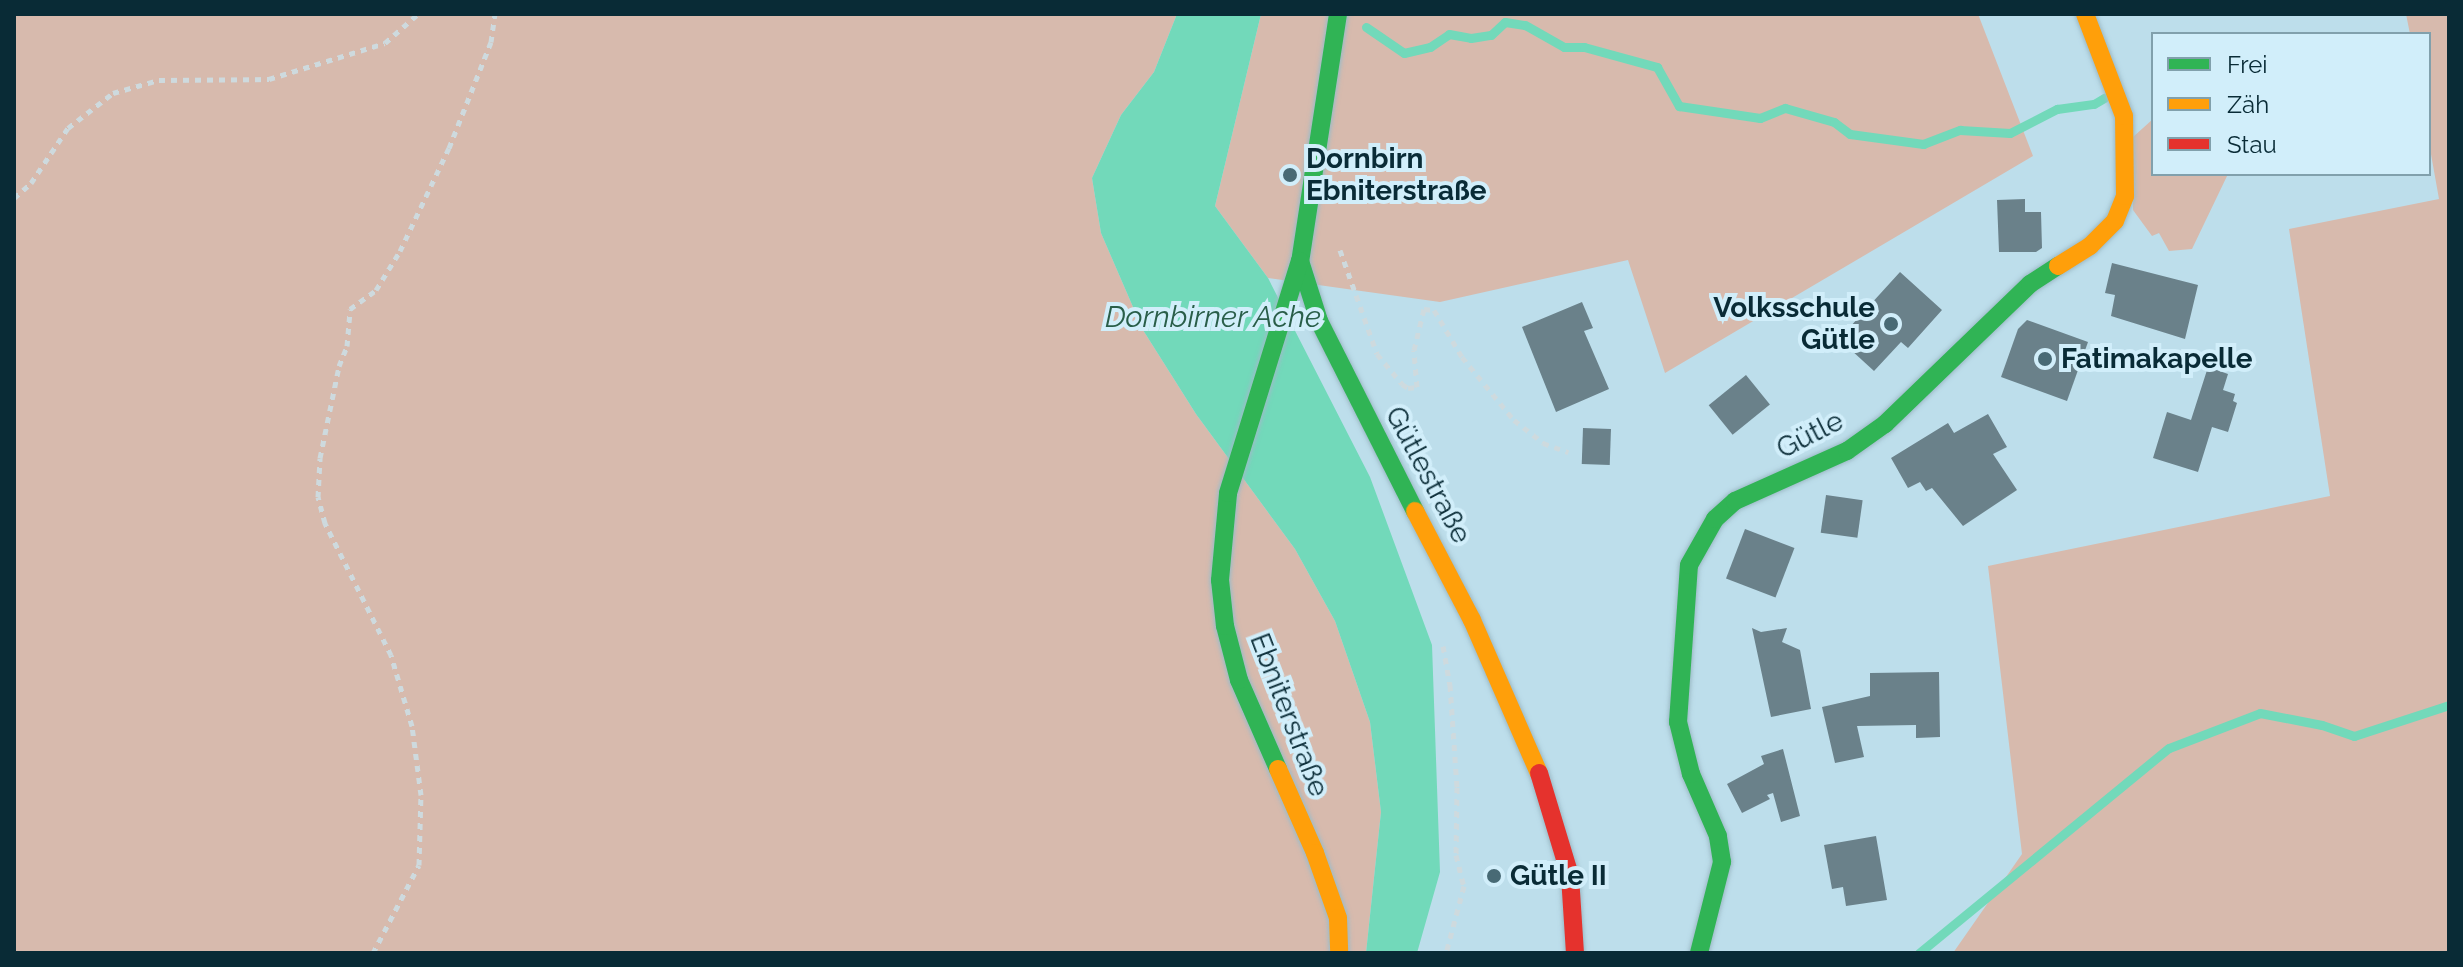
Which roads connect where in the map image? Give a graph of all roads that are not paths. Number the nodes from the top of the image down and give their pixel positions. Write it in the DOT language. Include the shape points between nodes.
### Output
graph roads {
  1 [pos="1338,14"];
  2 [pos="2085,14"];
  3 [pos="1300,261"];
  4 [pos="1339,953"];
  5 [pos="1575,953"];
  6 [pos="1699,953"];
  1 -- 3 [label="street, Gütlestraße"];
  2 -- 6 [label="street, Gütle" via="2124,116 2125,196 2115,221 2090,246 2030,284 1885,424 1847,451 1735,501 1715,519 1689,565 1678,722 1722,862"];
  3 -- 4 [label="street, Ebniterstraße" via="1228,493 1220,580 1239,680 1315,853 1338,918"];
  3 -- 5 [label="street, Gütlestraße" via="1319,321 1472,620 1537,768 1570,876"];
}
